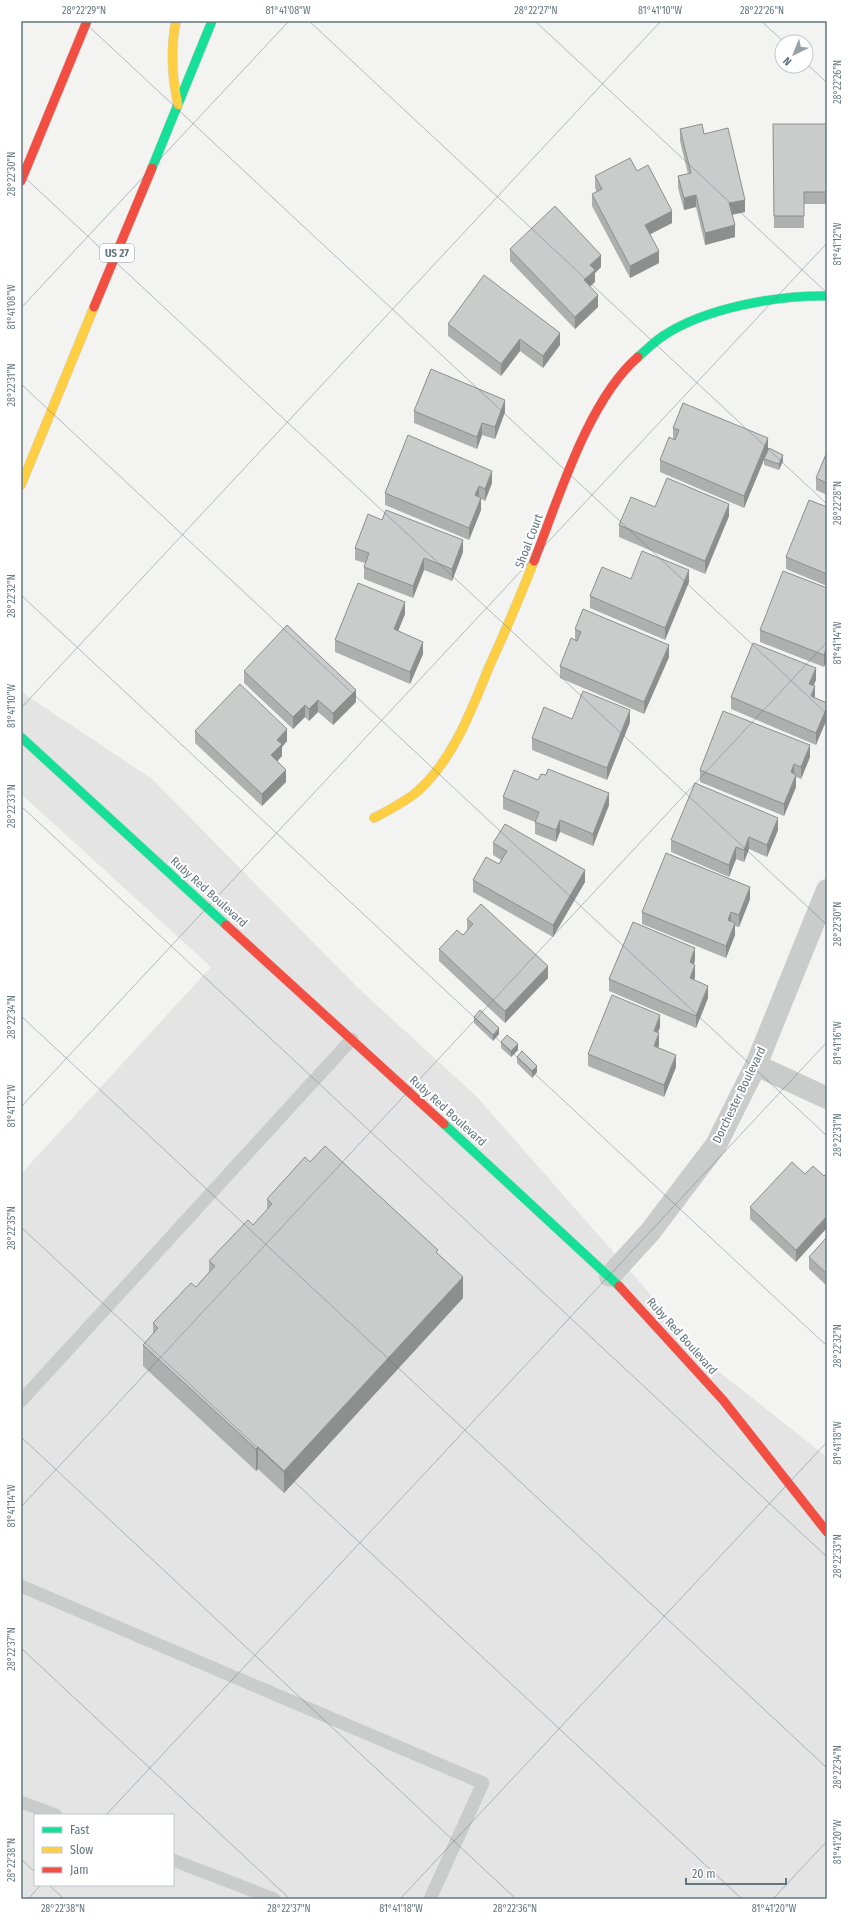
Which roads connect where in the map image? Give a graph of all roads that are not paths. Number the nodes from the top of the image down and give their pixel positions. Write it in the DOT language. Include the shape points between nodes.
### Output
graph roads {
  1 [pos="87,21"];
  2 [pos="176,21"];
  3 [pos="212,21"];
  4 [pos="178,105"];
  5 [pos="21,181"];
  6 [pos="827,296"];
  7 [pos="21,485"];
  8 [pos="21,737"];
  9 [pos="374,818"];
  10 [pos="827,890"];
  11 [pos="352,1039"];
  12 [pos="756,1065"];
  13 [pos="827,1098"];
  14 [pos="610,1276"];
  15 [pos="21,1401"];
  16 [pos="827,1532"];
  17 [pos="21,1586"];
  18 [pos="21,1802"];
  19 [pos="53,1814"];
  20 [pos="174,1860"];
  21 [pos="245,1894"];
  22 [pos="274,1899"];
  23 [pos="430,1899"];
  1 -- 5 [label="main road"];
  2 -- 4 [label="main road" via="171,58 172,83"];
  3 -- 4 [label="main road, US 27"];
  4 -- 7 [label="main road, US 27"];
  6 -- 9 [label="main road, Shoal Court" via="781,297 738,306 687,323 656,340 631,362 601,403 579,445 533,565 463,729 443,762 418,791"];
  8 -- 11 [label="main road, Ruby Red Boulevard"];
  10 -- 12 [label="street, Dorchester Boulevard"];
  11 -- 14 [label="main road, Ruby Red Boulevard"];
  11 -- 15 [label="lane"];
  12 -- 13 [label="street"];
  12 -- 14 [label="street, Dorchester Boulevard" via="716,1145 650,1232"];
  14 -- 16 [label="main road, Ruby Red Boulevard" via="723,1400"];
  17 -- 23 [label="lane" via="483,1782"];
  18 -- 19 [label="lane"];
  20 -- 21 [label="lane"];
  21 -- 22 [label="lane"];
}
